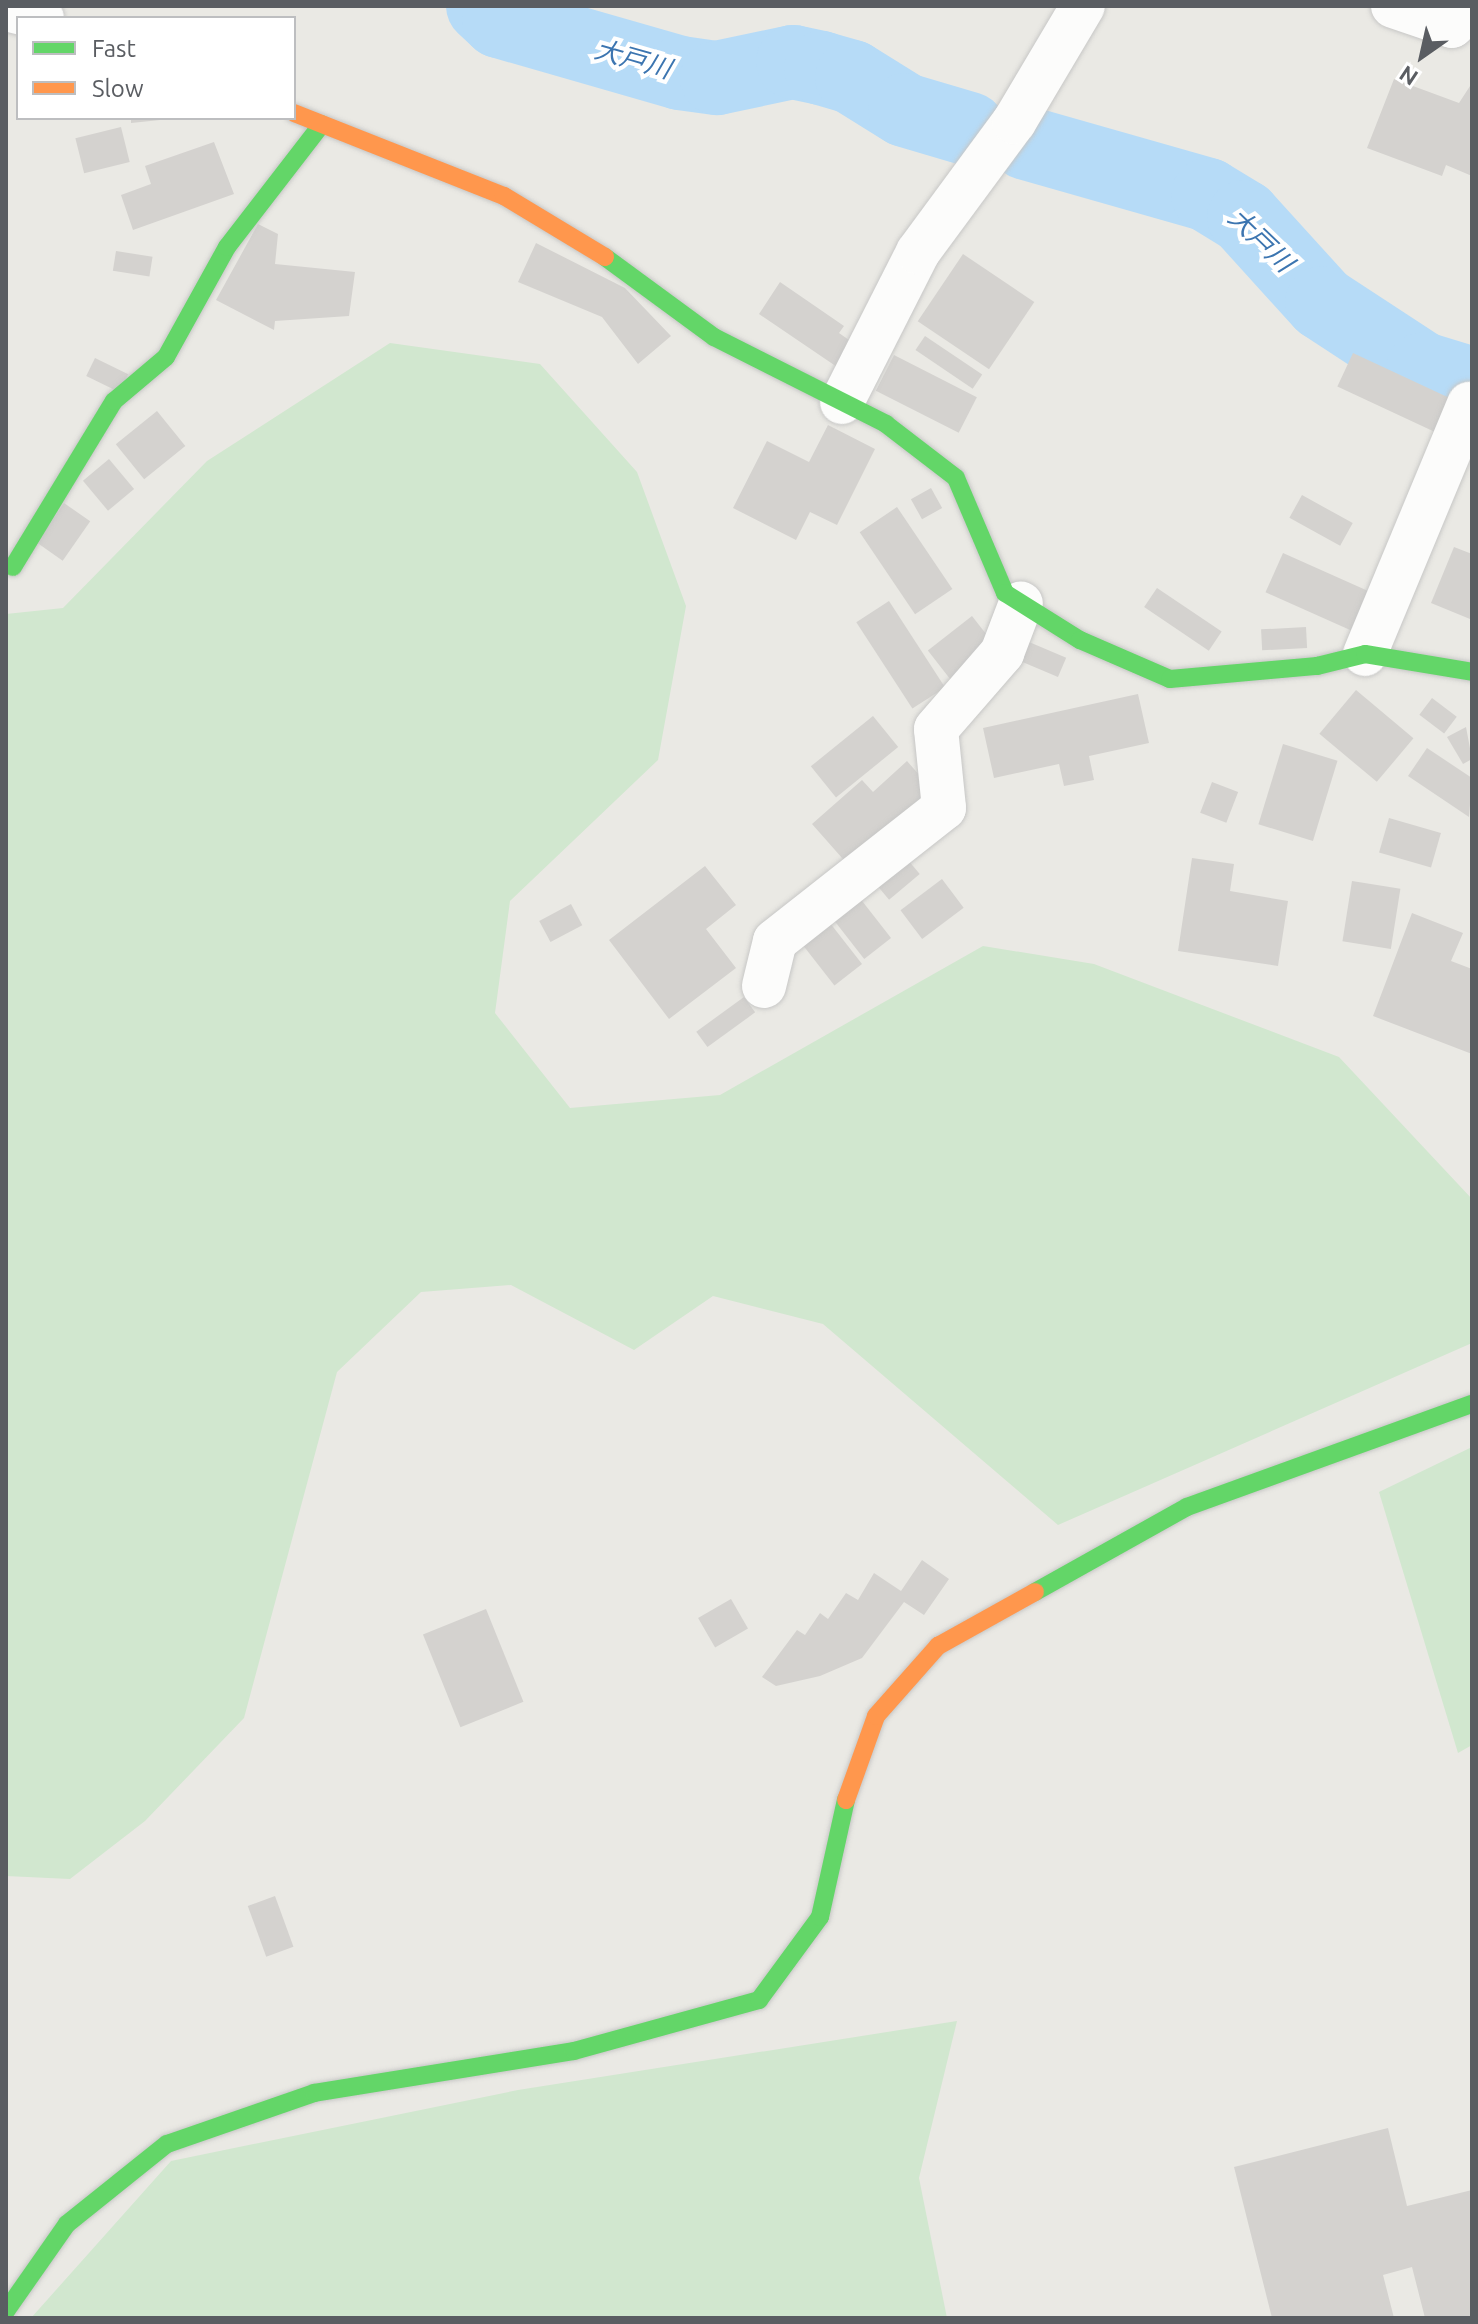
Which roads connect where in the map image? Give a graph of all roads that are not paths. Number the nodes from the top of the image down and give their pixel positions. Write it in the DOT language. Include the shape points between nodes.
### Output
graph roads {
  1 [pos="1083,6"];
  2 [pos="1393,6"];
  3 [pos="1472,6"];
  4 [pos="6,9"];
  5 [pos="34,16"];
  6 [pos="296,114"];
  7 [pos="322,124"];
  8 [pos="842,402"];
  9 [pos="1469,404"];
  10 [pos="13,567"];
  11 [pos="1021,603"];
  12 [pos="1365,654"];
  13 [pos="1472,672"];
  14 [pos="764,986"];
  15 [pos="1472,1404"];
  16 [pos="6,2311"];
  1 -- 8 [label="street" via="1014,122 918,252"];
  2 -- 3 [label="street" via="1452,26"];
  4 -- 5 [label="street"];
  6 -- 7 [label="street"];
  7 -- 8 [label="street" via="504,196 645,281 714,337"];
  7 -- 10 [label="street" via="227,247 166,357 114,401"];
  8 -- 11 [label="street" via="886,424 956,478 1005,593"];
  9 -- 12 [label="street"];
  11 -- 12 [label="street" via="1080,640 1170,679 1317,666"];
  11 -- 14 [label="street" via="1002,653 936,729 944,808 775,941"];
  12 -- 13 [label="street"];
  15 -- 16 [label="street" via="1187,1507 938,1646 876,1716 850,1780 820,1917 759,2000 574,2051 314,2093 167,2144 67,2224"];
}
